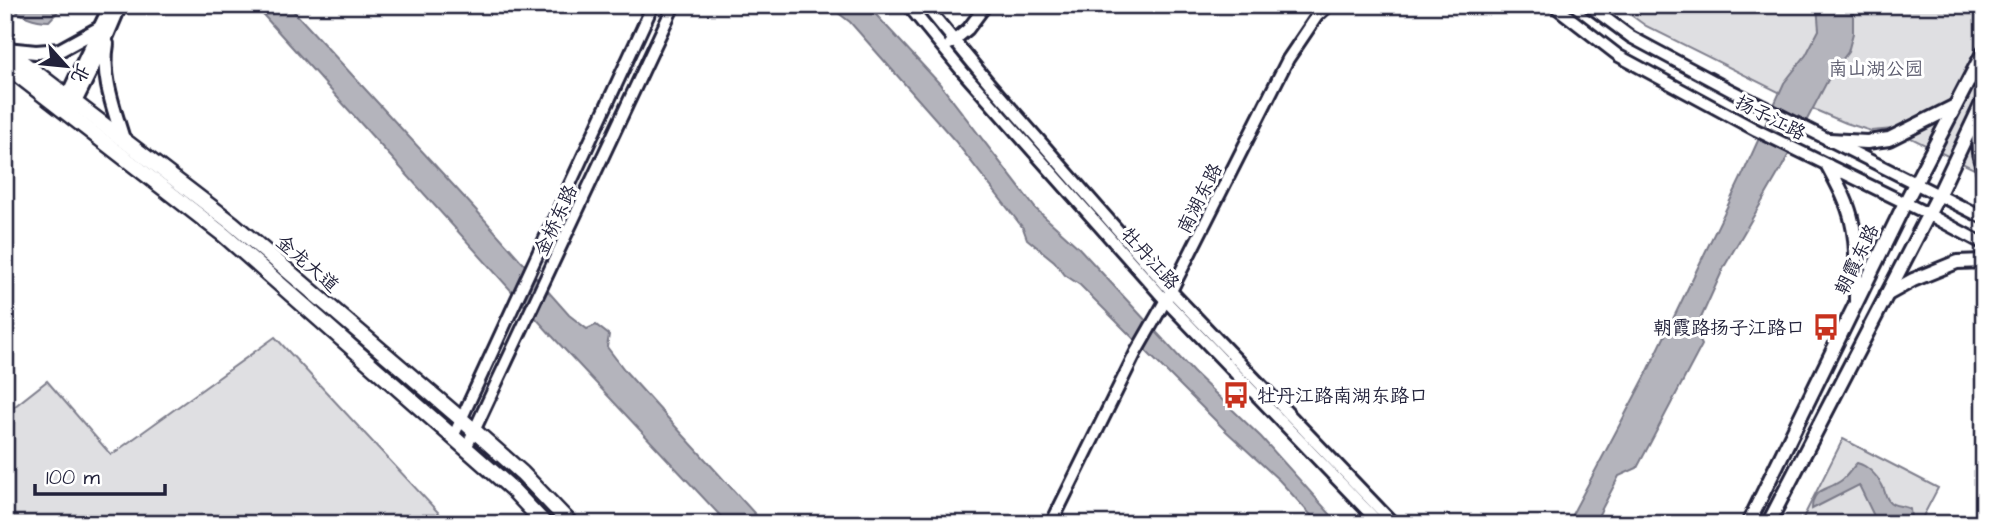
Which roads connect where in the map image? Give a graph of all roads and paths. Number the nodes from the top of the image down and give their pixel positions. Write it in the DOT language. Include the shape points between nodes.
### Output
graph roads {
  1 [pos="111,5"];
  2 [pos="120,5"];
  3 [pos="653,5"];
  4 [pos="674,5"];
  5 [pos="908,5"];
  6 [pos="925,5"];
  7 [pos="986,5"];
  8 [pos="1329,5"];
  9 [pos="1553,5"];
  10 [pos="1588,5"];
  11 [pos="106,27"];
  12 [pos="955,41"];
  13 [pos="5,49"];
  14 [pos="944,49"];
  15 [pos="1984,51"];
  16 [pos="5,65"];
  17 [pos="68,105"];
  18 [pos="1956,105"];
  19 [pos="1981,105"];
  20 [pos="123,139"];
  21 [pos="1829,140"];
  22 [pos="1828,166"];
  23 [pos="1984,173"];
  24 [pos="1915,184"];
  25 [pos="1938,196"];
  26 [pos="1905,203"];
  27 [pos="1928,214"];
  28 [pos="1984,218"];
  29 [pos="1984,244"];
  30 [pos="1984,261"];
  31 [pos="1171,290"];
  32 [pos="1886,295"];
  33 [pos="1166,301"];
  34 [pos="1856,304"];
  35 [pos="461,419"];
  36 [pos="475,432"];
  37 [pos="453,437"];
  38 [pos="466,448"];
  39 [pos="545,524"];
  40 [pos="571,524"];
  41 [pos="1051,524"];
  42 [pos="1380,524"];
  43 [pos="1394,524"];
  44 [pos="1748,524"];
  45 [pos="1768,524"];
  1 -- 11 [label="main road"];
  2 -- 11 [label="main road"];
  3 -- 35 [label="street, 金桥东路"];
  4 -- 36 [label="street, 金桥东路"];
  5 -- 14 [label="street, 牡丹江路"];
  6 -- 12 [label="street, 牡丹江路"];
  7 -- 12 [label="street"];
  8 -- 31 [label="street, 南湖东路" via="1288,59"];
  9 -- 22 [label="street, 扬子江路" via="1619,56"];
  10 -- 21 [label="street, 扬子江路" via="1631,37"];
  11 -- 13 [label="main road" via="60,50"];
  11 -- 17 [label="main road"];
  11 -- 20 [label="main road" via="108,87"];
  12 -- 14 [label="street"];
  12 -- 31 [label="street, 牡丹江路"];
  13 -- 17 [label="highway, 金龙大道"];
  14 -- 33 [label="street, 牡丹江路"];
  15 -- 18 [label="main road, 朝霞东路"];
  16 -- 17 [label="highway, 金龙大道"];
  17 -- 20 [label="highway, 金龙大道"];
  17 -- 37 [label="highway, 金龙大道"];
  18 -- 21 [label="main road" via="1889,139"];
  18 -- 24 [label="main road, 朝霞东路"];
  19 -- 23 [label="main road" via="1978,140"];
  19 -- 25 [label="main road"];
  20 -- 35 [label="highway, 金龙大道" via="232,223"];
  21 -- 24 [label="street, 扬子江路"];
  22 -- 26 [label="street, 扬子江路"];
  22 -- 34 [label="main road" via="1852,221"];
  24 -- 25 [label="street, 扬子江路"];
  24 -- 26 [label="main road, 朝霞东路"];
  25 -- 27 [label="main road"];
  25 -- 28 [label="street, 扬子江路"];
  26 -- 27 [label="street, 扬子江路"];
  26 -- 34 [label="main road, 朝霞东路"];
  27 -- 29 [label="street, 扬子江路"];
  27 -- 32 [label="main road"];
  30 -- 32 [label="main road" via="1958,262"];
  31 -- 33 [label="street, 南湖东路"];
  31 -- 43 [label="street, 牡丹江路"];
  32 -- 45 [label="main road"];
  33 -- 41 [label="street, 南湖东路"];
  33 -- 42 [label="street, 牡丹江路"];
  34 -- 44 [label="main road, 朝霞东路"];
  35 -- 36 [label="highway, 金龙大道"];
  35 -- 37 [label="street, 金桥东路"];
  36 -- 38 [label="street, 金桥东路"];
  36 -- 40 [label="highway, 金龙大道"];
  37 -- 38 [label="highway, 金龙大道"];
  38 -- 39 [label="highway, 金龙大道"];
}
